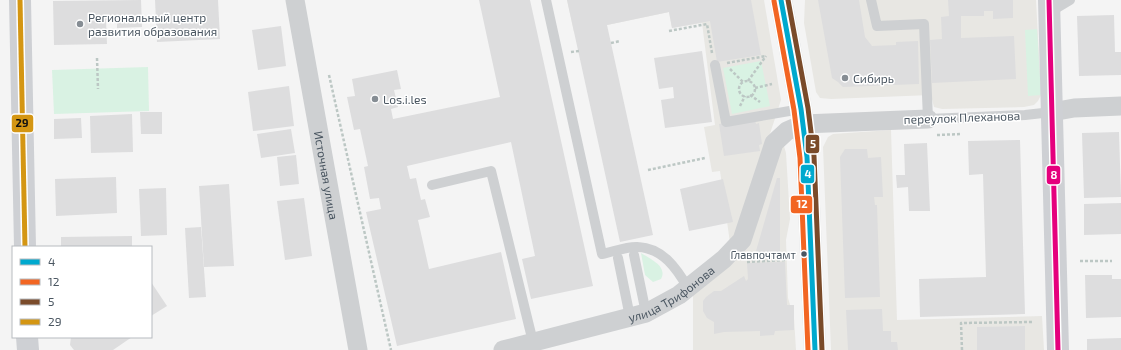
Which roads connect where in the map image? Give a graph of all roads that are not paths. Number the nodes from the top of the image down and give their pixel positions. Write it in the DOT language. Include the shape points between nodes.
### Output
graph roads {
  1 [pos="20,0"];
  2 [pos="295,0"];
  3 [pos="546,0"];
  4 [pos="781,0"];
  5 [pos="871,0"];
  6 [pos="1070,0"];
  7 [pos="1050,6"];
  8 [pos="715,65"];
  9 [pos="1121,106"];
  10 [pos="1052,112"];
  11 [pos="802,116"];
  12 [pos="928,118"];
  13 [pos="432,185"];
  14 [pos="25,246"];
  15 [pos="634,255"];
  16 [pos="618,258"];
  17 [pos="688,288"];
  18 [pos="638,315"];
  19 [pos="27,338"];
  20 [pos="533,342"];
  21 [pos="28,350"];
  22 [pos="358,350"];
  23 [pos="503,350"];
  24 [pos="815,350"];
  25 [pos="1058,350"];
  1 -- 14 [label="main road"];
  2 -- 22 [label="street, Источная улица"];
  3 -- 17 [label="lane" via="602,254 638,246 658,252 677,268"];
  4 -- 11 [label="main road"];
  5 -- 12 [label="lane" via="877,26 924,24"];
  6 -- 7 [label="lane"];
  7 -- 10 [label="main road"];
  8 -- 11 [label="lane" via="726,122"];
  9 -- 10 [label="street, переулок Плеханова" via="1074,108"];
  10 -- 12 [label="lane, переулок Плеханова"];
  10 -- 25 [label="main road"];
  11 -- 12 [label="street, переулок Плеханова" via="830,122"];
  11 -- 17 [label="street, улица Трифонова" via="774,143 742,240 724,259"];
  11 -- 24 [label="main road" via="807,157"];
  13 -- 20 [label="lane" via="490,171"];
  15 -- 18 [label="lane"];
  16 -- 18 [label="lane"];
  17 -- 18 [label="street, улица Трифонова"];
  18 -- 20 [label="street, улица Трифонова"];
  19 -- 21 [label="main road"];
  20 -- 23 [label="street, улица Трифонова"];
}
